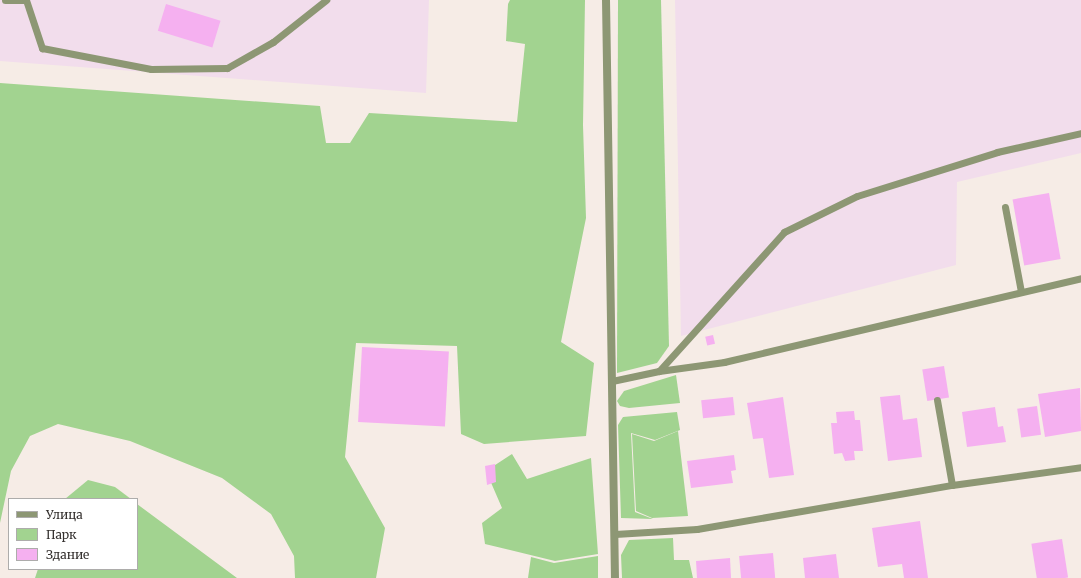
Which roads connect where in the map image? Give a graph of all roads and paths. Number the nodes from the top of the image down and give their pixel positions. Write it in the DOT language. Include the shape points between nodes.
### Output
graph roads {
  1 [pos="5,0"];
  2 [pos="26,0"];
  3 [pos="326,0"];
  4 [pos="606,0"];
  5 [pos="1081,133"];
  6 [pos="1005,207"];
  7 [pos="1081,278"];
  8 [pos="1021,292"];
  9 [pos="659,371"];
  10 [pos="612,381"];
  11 [pos="937,400"];
  12 [pos="1081,467"];
  13 [pos="952,485"];
  14 [pos="615,534"];
  15 [pos="615,578"];
  1 -- 2 [label="lane"];
  2 -- 3 [label="lane" via="42,48 151,69 228,68 273,42"];
  4 -- 10 [label="street"];
  5 -- 9 [label="lane" via="997,152 857,196 784,232"];
  6 -- 8 [label="lane"];
  7 -- 8 [label="lane"];
  8 -- 9 [label="lane" via="724,362"];
  9 -- 10 [label="lane"];
  10 -- 14 [label="street"];
  11 -- 13 [label="lane"];
  12 -- 13 [label="lane"];
  13 -- 14 [label="lane" via="697,529"];
  14 -- 15 [label="street"];
}
